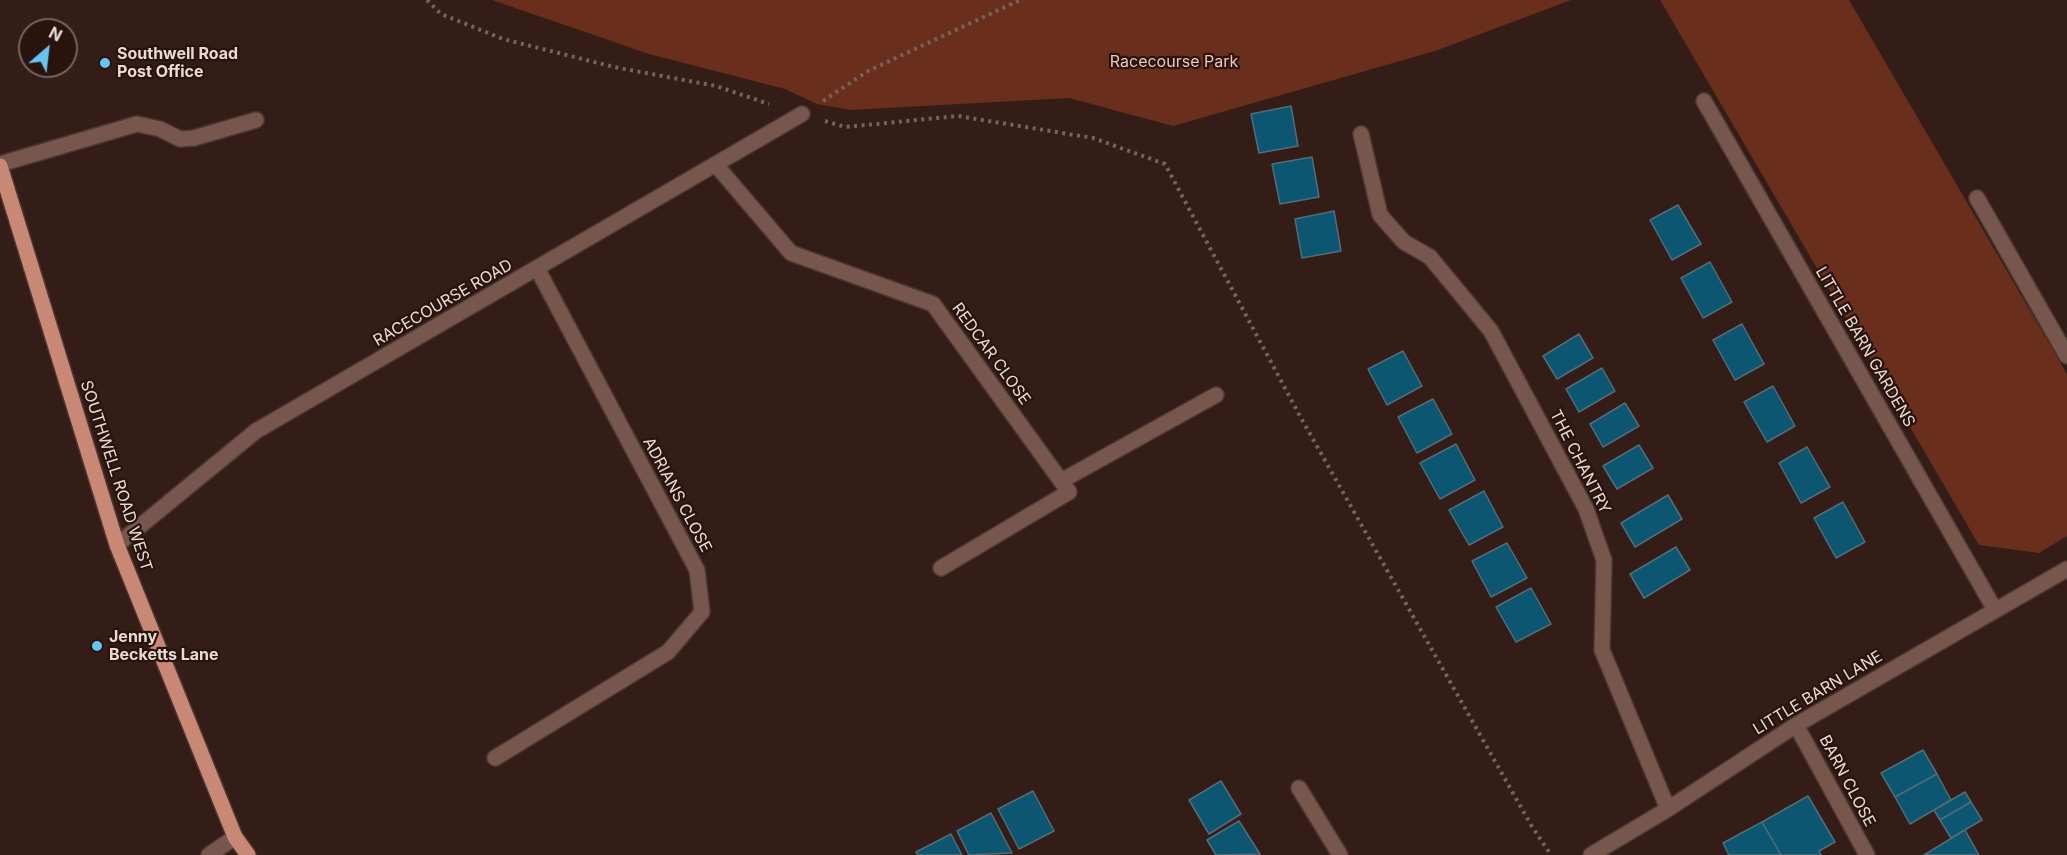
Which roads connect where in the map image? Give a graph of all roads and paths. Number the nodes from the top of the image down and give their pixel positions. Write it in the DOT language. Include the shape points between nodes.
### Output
graph roads {
  1 [pos="427,0"];
  2 [pos="1020,0"];
  3 [pos="1704,101"];
  4 [pos="802,114"];
  5 [pos="256,120"];
  6 [pos="1361,134"];
  7 [pos="0,165"];
  8 [pos="716,165"];
  9 [pos="1977,198"];
  10 [pos="538,270"];
  11 [pos="2067,356"];
  12 [pos="1216,395"];
  13 [pos="1061,481"];
  14 [pos="117,545"];
  15 [pos="941,568"];
  16 [pos="2066,570"];
  17 [pos="1995,610"];
  18 [pos="1796,725"];
  19 [pos="495,758"];
  20 [pos="1299,788"];
  21 [pos="1668,809"];
  22 [pos="235,837"];
  23 [pos="209,855"];
  24 [pos="248,855"];
  25 [pos="1340,855"];
  26 [pos="1551,855"];
  27 [pos="1590,855"];
  28 [pos="1867,855"];
  1 -- 4 [label="path" via="441,14 503,39 614,67 716,86"];
  2 -- 4 [label="path" via="868,71"];
  3 -- 17 [label="street, LITTLE BARN GARDENS"];
  4 -- 8 [label="street, RACECOURSE ROAD"];
  4 -- 26 [label="path" via="845,127 958,116 1093,138 1165,164 1307,429"];
  5 -- 7 [label="street" via="180,139 137,124"];
  6 -- 21 [label="street, THE CHANTRY" via="1380,215 1404,242 1430,257 1491,331 1586,509 1604,560 1602,650"];
  7 -- 14 [label="main road, SOUTHWELL ROAD WEST"];
  8 -- 10 [label="street, RACECOURSE ROAD"];
  8 -- 13 [label="street, REDCAR CLOSE" via="791,253 933,304"];
  9 -- 11 [label="street"];
  10 -- 14 [label="street, RACECOURSE ROAD" via="256,431"];
  10 -- 19 [label="street, ADRIANS CLOSE" via="697,570 702,612 668,652"];
  12 -- 13 [label="street"];
  13 -- 15 [label="street" via="1069,492"];
  14 -- 22 [label="main road, SOUTHWELL ROAD WEST"];
  16 -- 17 [label="street, LITTLE BARN LANE"];
  17 -- 18 [label="street, LITTLE BARN LANE"];
  18 -- 21 [label="street, LITTLE BARN LANE"];
  18 -- 28 [label="street, BARN CLOSE"];
  20 -- 25 [label="street"];
  21 -- 27 [label="street, LITTLE BARN LANE"];
  22 -- 23 [label="street"];
  22 -- 24 [label="main road, SOUTHWELL ROAD WEST"];
}
